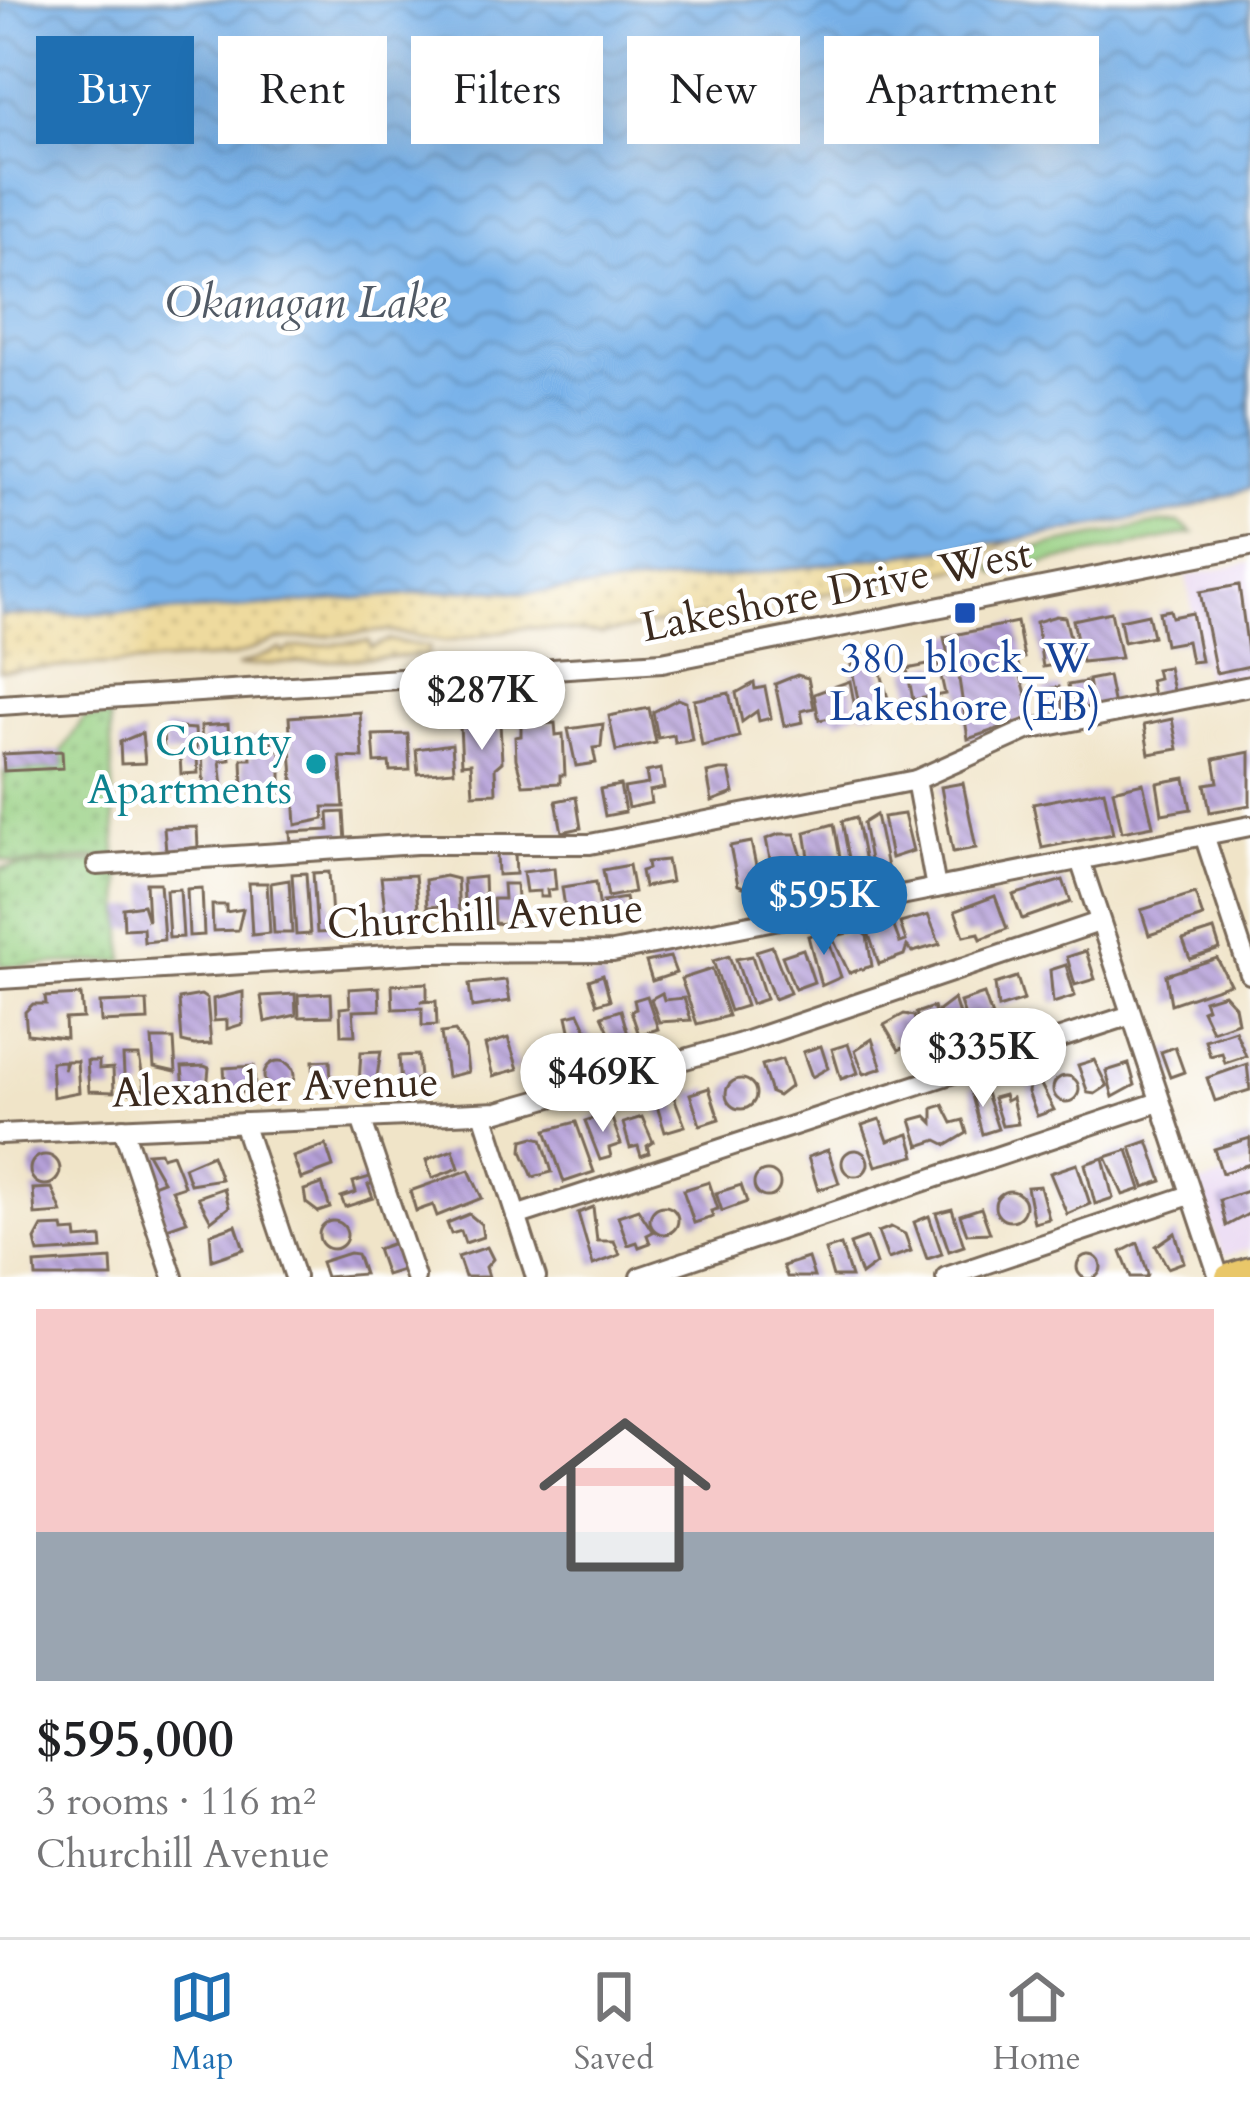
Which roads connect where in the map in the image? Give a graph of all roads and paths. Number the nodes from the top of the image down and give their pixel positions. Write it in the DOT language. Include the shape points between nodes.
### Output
graph roads {
  1 [pos="1250,546"];
  2 [pos="1250,686"];
  3 [pos="0,704"];
  4 [pos="916,780"];
  5 [pos="1250,826"];
  6 [pos="1204,835"];
  7 [pos="1080,860"];
  8 [pos="97,865"];
  9 [pos="936,888"];
  10 [pos="1099,922"];
  11 [pos="1245,940"];
  12 [pos="1250,974"];
  13 [pos="0,980"];
  14 [pos="1131,1016"];
  15 [pos="1160,1102"];
  16 [pos="483,1113"];
  17 [pos="361,1118"];
  18 [pos="243,1123"];
  19 [pos="123,1128"];
  20 [pos="0,1134"];
  21 [pos="1190,1195"];
  22 [pos="516,1216"];
  23 [pos="1250,1270"];
  24 [pos="173,1277"];
  25 [pos="295,1277"];
  26 [pos="415,1277"];
  27 [pos="536,1277"];
  28 [pos="640,1277"];
  29 [pos="946,1277"];
  30 [pos="1219,1277"];
  31 [pos="1228,1277"];
  1 -- 3 [label="street, Lakeshore Drive West" via="645,664"];
  2 -- 4 [label="street" via="1028,730"];
  4 -- 8 [label="street" via="590,844 417,844"];
  4 -- 9 [label="street"];
  5 -- 6 [label="street, Churchill Avenue"];
  6 -- 7 [label="street, Churchill Avenue"];
  6 -- 11 [label="street"];
  7 -- 9 [label="street, Churchill Avenue"];
  7 -- 10 [label="street"];
  9 -- 13 [label="street, Churchill Avenue" via="613,952 423,953"];
  10 -- 14 [label="street"];
  10 -- 16 [label="street, Alexander Avenue" via="739,1044"];
  11 -- 12 [label="street"];
  14 -- 15 [label="street"];
  14 -- 22 [label="street"];
  15 -- 21 [label="street"];
  15 -- 28 [label="street"];
  16 -- 17 [label="street, Alexander Avenue"];
  16 -- 22 [label="street"];
  17 -- 18 [label="street, Alexander Avenue"];
  17 -- 26 [label="street"];
  18 -- 19 [label="street, Alexander Avenue"];
  18 -- 25 [label="street"];
  19 -- 20 [label="street, Alexander Avenue"];
  19 -- 24 [label="street"];
  21 -- 29 [label="street"];
  21 -- 30 [label="street"];
  22 -- 27 [label="street"];
  23 -- 31 [label="main road"];
}
